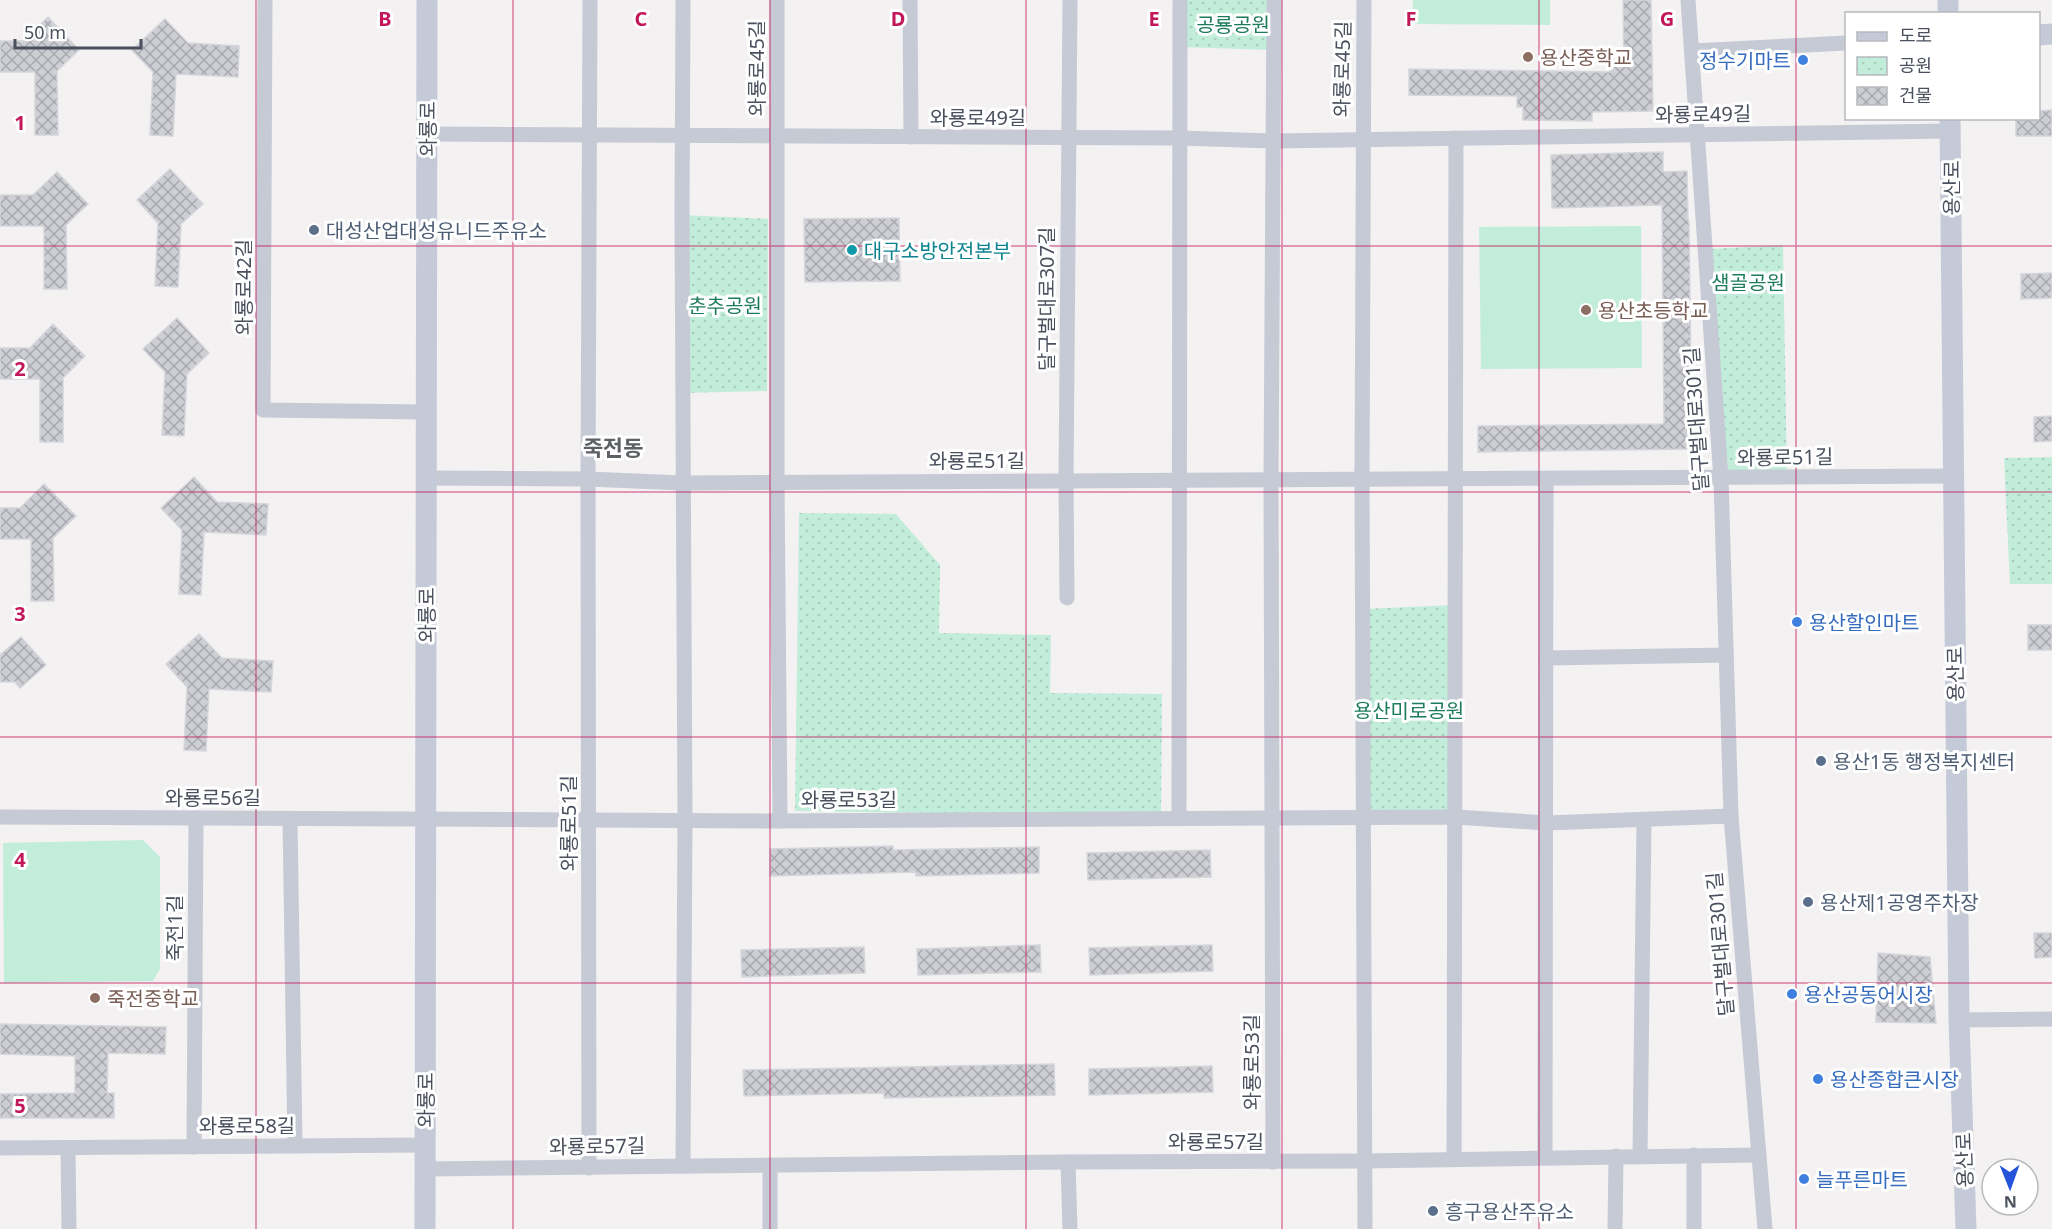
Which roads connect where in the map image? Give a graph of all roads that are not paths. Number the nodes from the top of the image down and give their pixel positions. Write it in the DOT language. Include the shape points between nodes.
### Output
graph roads {
  1 [pos="265,0"];
  2 [pos="427,0"];
  3 [pos="590,0"];
  4 [pos="683,0"];
  5 [pos="777,0"];
  6 [pos="910,0"];
  7 [pos="1070,0"];
  8 [pos="1180,0"];
  9 [pos="1274,0"];
  10 [pos="1364,0"];
  11 [pos="1688,0"];
  12 [pos="1845,43"];
  13 [pos="1693,51"];
  14 [pos="1951,125"];
  15 [pos="427,134"];
  16 [pos="1697,135"];
  17 [pos="589,136"];
  18 [pos="682,136"];
  19 [pos="777,137"];
  20 [pos="911,137"];
  21 [pos="1068,138"];
  22 [pos="1180,138"];
  23 [pos="1456,138"];
  24 [pos="1362,139"];
  25 [pos="1274,141"];
  26 [pos="426,412"];
  27 [pos="1953,476"];
  28 [pos="426,478"];
  29 [pos="588,479"];
  30 [pos="1178,479"];
  31 [pos="1271,479"];
  32 [pos="1362,479"];
  33 [pos="1454,479"];
  34 [pos="1546,479"];
  35 [pos="1721,479"];
  36 [pos="1066,481"];
  37 [pos="777,482"];
  38 [pos="682,483"];
  39 [pos="1067,598"];
  40 [pos="1726,655"];
  41 [pos="1546,658"];
  42 [pos="1731,816"];
  43 [pos="0,817"];
  44 [pos="1272,817"];
  45 [pos="1363,817"];
  46 [pos="1456,817"];
  47 [pos="196,818"];
  48 [pos="1179,818"];
  49 [pos="290,819"];
  50 [pos="590,819"];
  51 [pos="685,819"];
  52 [pos="426,820"];
  53 [pos="1644,820"];
  54 [pos="780,821"];
  55 [pos="1547,823"];
  56 [pos="2052,1019"];
  57 [pos="1959,1020"];
  58 [pos="425,1145"];
  59 [pos="295,1146"];
  60 [pos="194,1147"];
  61 [pos="0,1148"];
  62 [pos="68,1148"];
  63 [pos="1694,1155"];
  64 [pos="1759,1155"];
  65 [pos="1616,1156"];
  66 [pos="1640,1156"];
  67 [pos="1545,1157"];
  68 [pos="1454,1159"];
  69 [pos="1364,1161"];
  70 [pos="1068,1162"];
  71 [pos="1273,1162"];
  72 [pos="770,1165"];
  73 [pos="683,1166"];
  74 [pos="589,1168"];
  75 [pos="425,1169"];
  76 [pos="69,1229"];
  77 [pos="425,1229"];
  78 [pos="770,1229"];
  79 [pos="1070,1229"];
  80 [pos="1365,1229"];
  81 [pos="1615,1229"];
  82 [pos="1694,1229"];
  83 [pos="1765,1229"];
  84 [pos="1966,1229"];
  1 -- 26 [label="street, 와룡로42길" via="263,410"];
  2 -- 15 [label="main road, 와룡로"];
  3 -- 17 [label="street"];
  4 -- 18 [label="street"];
  5 -- 19 [label="street, 와룡로45길"];
  6 -- 20 [label="street"];
  7 -- 21 [label="street, 달구벌대로307길"];
  8 -- 22 [label="street"];
  9 -- 25 [label="street"];
  10 -- 24 [label="street, 와룡로45길"];
  11 -- 13 [label="street, 달구벌대로301길"];
  12 -- 13 [label="street"];
  13 -- 16 [label="street, 달구벌대로301길"];
  14 -- 16 [label="street, 와룡로49길"];
  14 -- 27 [label="main road, 용산로"];
  15 -- 17 [label="street, 와룡로49길"];
  15 -- 26 [label="main road, 와룡로"];
  16 -- 23 [label="street, 와룡로49길"];
  16 -- 35 [label="street, 달구벌대로301길"];
  17 -- 18 [label="street, 와룡로49길"];
  17 -- 29 [label="street"];
  18 -- 19 [label="street, 와룡로49길"];
  18 -- 38 [label="street"];
  19 -- 20 [label="street, 와룡로49길"];
  19 -- 37 [label="street"];
  20 -- 21 [label="street, 와룡로49길"];
  21 -- 22 [label="street, 와룡로49길"];
  21 -- 36 [label="street, 달구벌대로307길"];
  22 -- 25 [label="street, 와룡로49길"];
  22 -- 30 [label="street"];
  23 -- 24 [label="street, 와룡로49길"];
  23 -- 33 [label="street"];
  24 -- 25 [label="street, 와룡로49길"];
  24 -- 32 [label="street"];
  25 -- 31 [label="street"];
  26 -- 28 [label="main road, 와룡로"];
  27 -- 35 [label="street, 와룡로51길"];
  27 -- 57 [label="main road, 용산로"];
  28 -- 29 [label="street, 와룡로51길"];
  28 -- 52 [label="main road, 와룡로"];
  29 -- 38 [label="street, 와룡로51길"];
  29 -- 50 [label="street, 와룡로51길"];
  30 -- 31 [label="street, 와룡로51길"];
  30 -- 36 [label="street, 와룡로51길"];
  30 -- 48 [label="street"];
  31 -- 32 [label="street, 와룡로51길"];
  31 -- 44 [label="street"];
  32 -- 33 [label="street, 와룡로51길"];
  32 -- 45 [label="street"];
  33 -- 34 [label="street, 와룡로51길"];
  33 -- 46 [label="street"];
  34 -- 35 [label="street, 와룡로51길"];
  34 -- 41 [label="street"];
  35 -- 40 [label="street, 달구벌대로301길"];
  36 -- 37 [label="street, 와룡로51길"];
  36 -- 39 [label="street, 달구벌대로307길"];
  37 -- 38 [label="street, 와룡로51길"];
  37 -- 54 [label="street"];
  38 -- 51 [label="street"];
  40 -- 41 [label="street"];
  40 -- 42 [label="street, 달구벌대로301길"];
  41 -- 55 [label="street"];
  42 -- 53 [label="street, 와룡로53길"];
  42 -- 64 [label="street, 달구벌대로301길"];
  43 -- 47 [label="street, 와룡로56길"];
  44 -- 45 [label="street, 와룡로53길"];
  44 -- 48 [label="street, 와룡로53길"];
  44 -- 71 [label="street, 와룡로53길"];
  45 -- 46 [label="street, 와룡로53길"];
  45 -- 69 [label="street"];
  46 -- 55 [label="street, 와룡로53길"];
  46 -- 68 [label="street"];
  47 -- 49 [label="street, 와룡로56길"];
  47 -- 60 [label="street, 죽전1길"];
  48 -- 54 [label="street, 와룡로53길"];
  49 -- 52 [label="street, 와룡로56길"];
  49 -- 59 [label="street"];
  50 -- 51 [label="street, 와룡로53길"];
  50 -- 52 [label="street, 와룡로53길"];
  50 -- 74 [label="street, 와룡로51길"];
  51 -- 54 [label="street, 와룡로53길"];
  51 -- 73 [label="street"];
  52 -- 58 [label="main road, 와룡로"];
  53 -- 55 [label="street, 와룡로53길"];
  53 -- 66 [label="street"];
  55 -- 67 [label="street"];
  56 -- 57 [label="street"];
  57 -- 84 [label="main road, 용산로"];
  58 -- 59 [label="street, 와룡로58길"];
  58 -- 75 [label="main road, 와룡로"];
  59 -- 60 [label="street, 와룡로58길"];
  60 -- 62 [label="street, 와룡로58길"];
  61 -- 62 [label="street, 와룡로58길"];
  62 -- 76 [label="street"];
  63 -- 64 [label="street, 와룡로57길"];
  63 -- 66 [label="street, 와룡로57길"];
  63 -- 82 [label="street"];
  64 -- 83 [label="street, 달구벌대로301길"];
  65 -- 66 [label="street, 와룡로57길"];
  65 -- 67 [label="street, 와룡로57길"];
  65 -- 81 [label="street"];
  67 -- 68 [label="street, 와룡로57길"];
  68 -- 69 [label="street, 와룡로57길"];
  69 -- 71 [label="street, 와룡로57길"];
  69 -- 80 [label="street"];
  70 -- 71 [label="street, 와룡로57길"];
  70 -- 72 [label="street, 와룡로57길"];
  70 -- 79 [label="street"];
  72 -- 73 [label="street, 와룡로57길"];
  72 -- 78 [label="street"];
  73 -- 74 [label="street, 와룡로57길"];
  74 -- 75 [label="street, 와룡로57길"];
  75 -- 77 [label="main road, 와룡로"];
}
